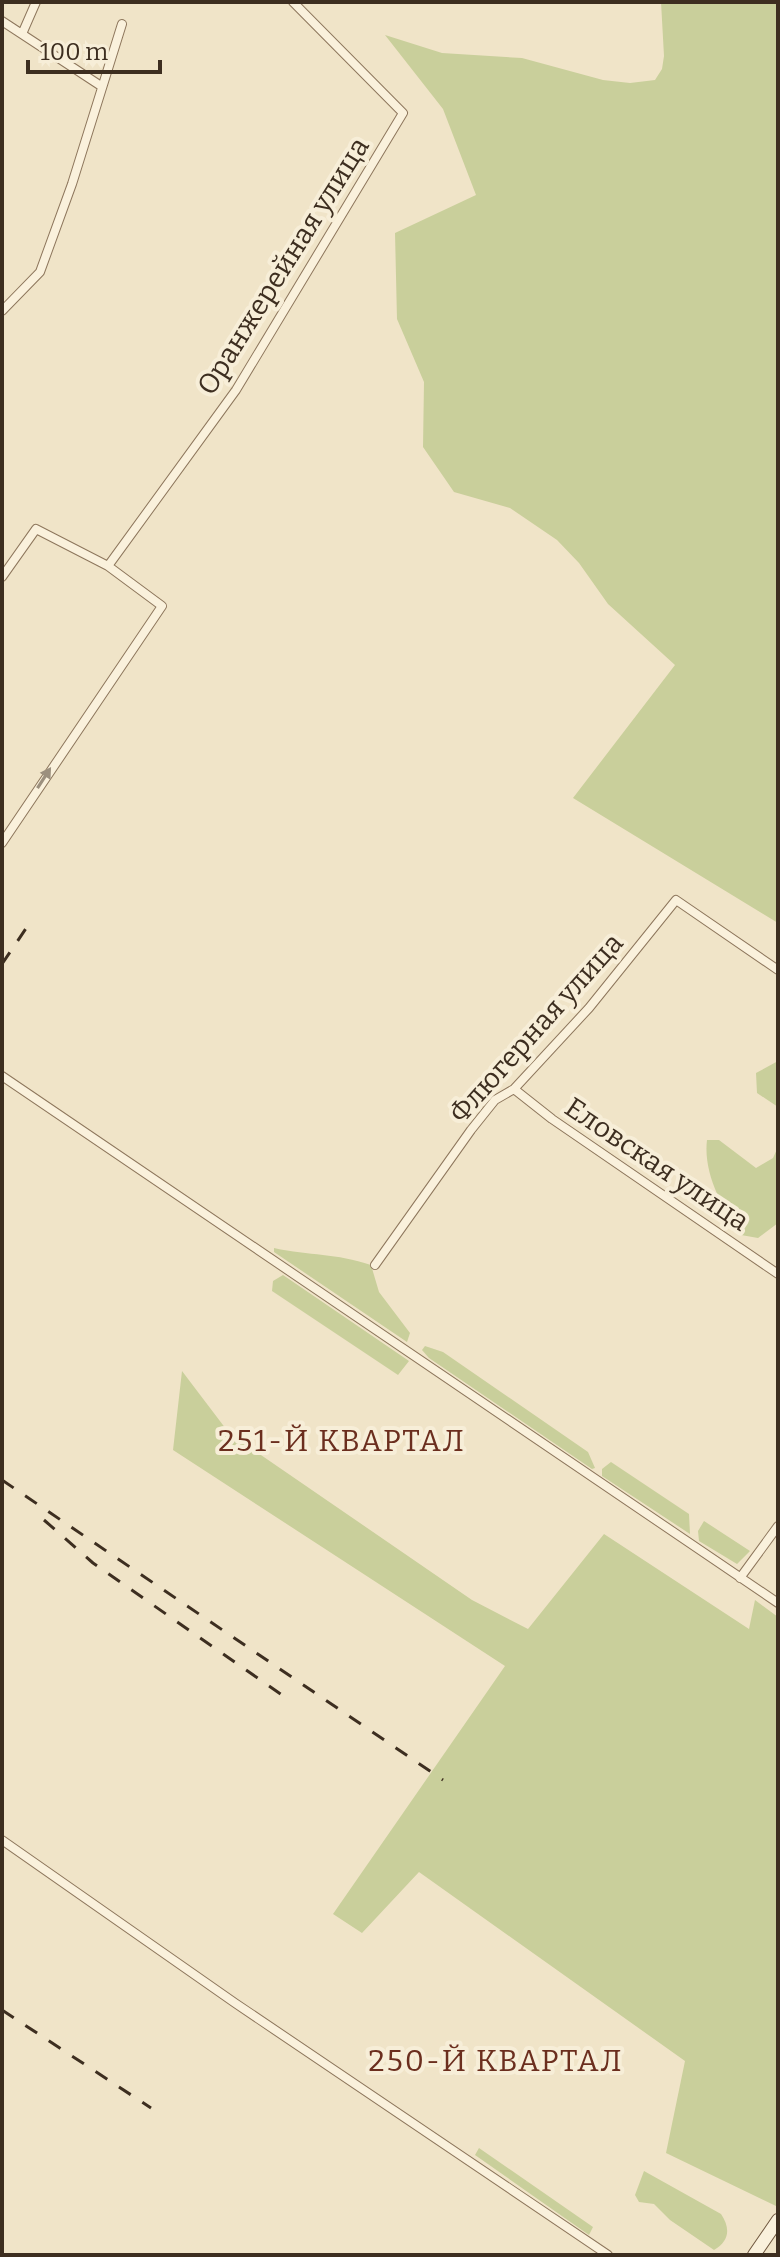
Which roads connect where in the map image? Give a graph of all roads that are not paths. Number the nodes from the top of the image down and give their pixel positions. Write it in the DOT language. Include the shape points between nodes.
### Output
graph roads {
  1 [pos="36,2"];
  2 [pos="293,2"];
  3 [pos="2,21"];
  4 [pos="122,24"];
  5 [pos="22,34"];
  6 [pos="101,86"];
  7 [pos="2,311"];
  8 [pos="108,566"];
  9 [pos="2,577"];
  10 [pos="2,843"];
  11 [pos="778,970"];
  12 [pos="2,1076"];
  13 [pos="514,1089"];
  14 [pos="375,1265"];
  15 [pos="778,1274"];
  16 [pos="778,1526"];
  17 [pos="740,1578"];
  18 [pos="778,1603"];
  19 [pos="2,1840"];
  20 [pos="778,2220"];
  21 [pos="608,2255"];
  22 [pos="754,2255"];
  1 -- 5 [label="street"];
  2 -- 8 [label="street, Оранжерейная улица" via="403,113 236,390"];
  3 -- 5 [label="street"];
  4 -- 6 [label="street"];
  5 -- 6 [label="street"];
  6 -- 7 [label="street" via="40,272"];
  8 -- 9 [label="street" via="36,529"];
  10 -- 8 [label="street, one-way" via="162,606"];
  11 -- 13 [label="street, Флюгерная улица" via="676,900 589,1008"];
  12 -- 17 [label="street"];
  13 -- 14 [label="street, Флюгерная улица" via="495,1100 471,1130"];
  13 -- 15 [label="street, Еловская улица"];
  16 -- 17 [label="street"];
  17 -- 18 [label="street"];
  19 -- 21 [label="street"];
  20 -- 22 [label="main road"];
}
